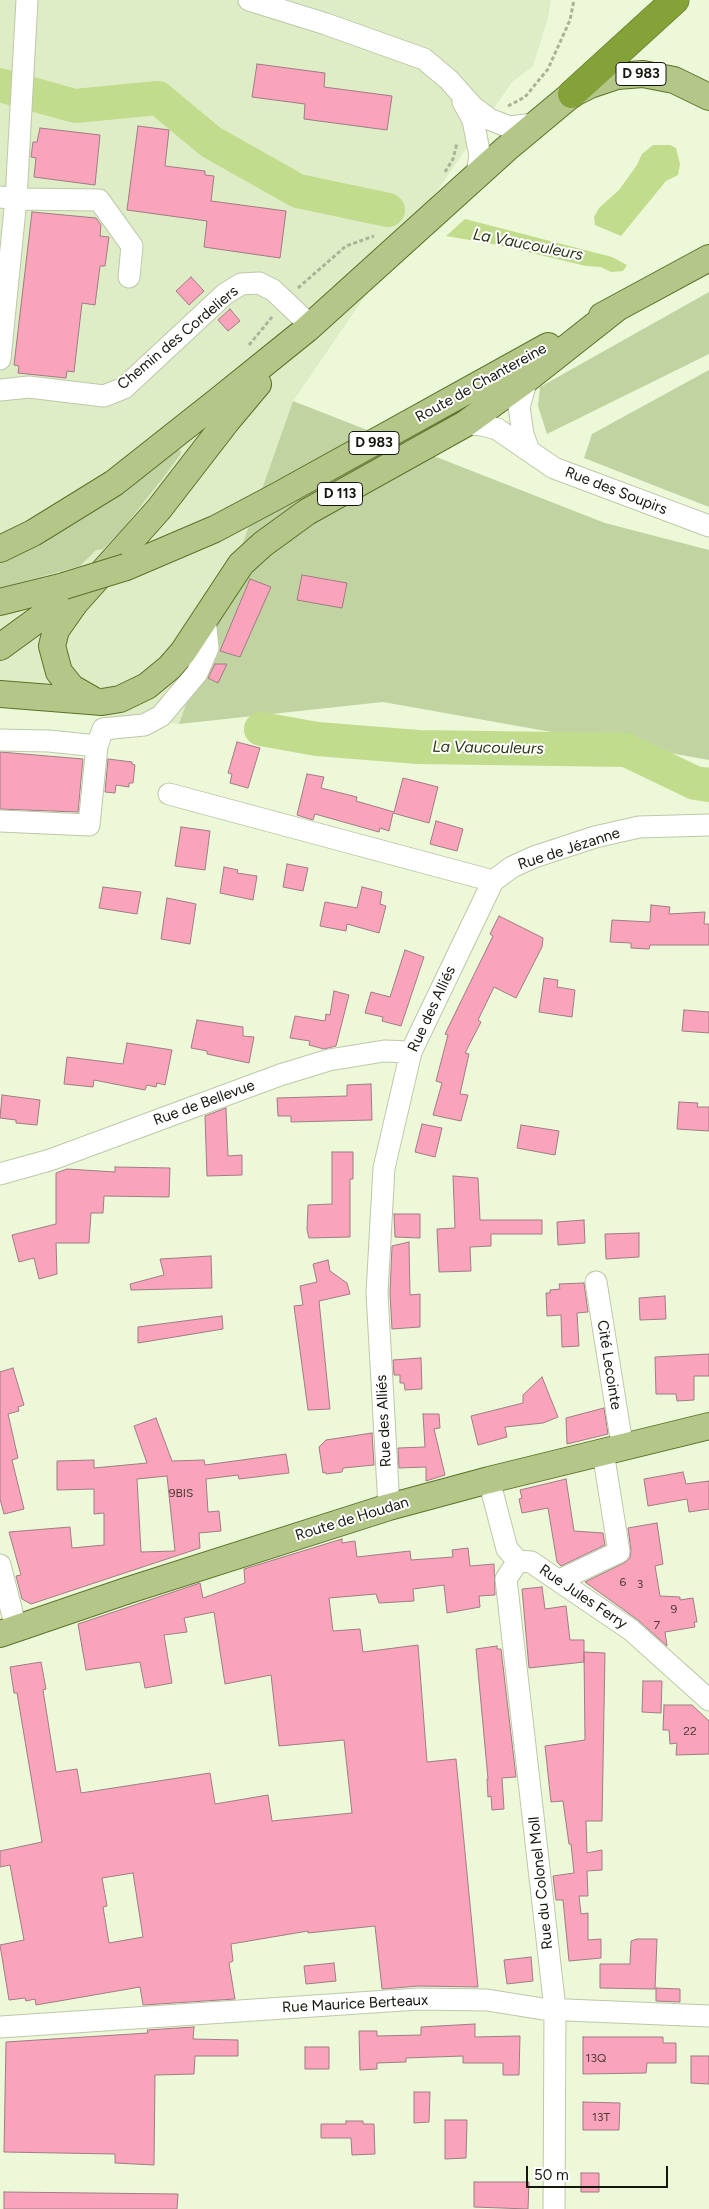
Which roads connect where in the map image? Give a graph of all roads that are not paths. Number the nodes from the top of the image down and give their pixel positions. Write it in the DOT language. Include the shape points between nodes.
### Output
graph roads {
  1 [pos="27,0"];
  2 [pos="249,0"];
  3 [pos="676,0"];
  4 [pos="572,94"];
  5 [pos="709,97"];
  6 [pos="482,124"];
  7 [pos="535,124"];
  8 [pos="473,179"];
  9 [pos="8,198"];
  10 [pos="709,258"];
  11 [pos="129,277"];
  12 [pos="616,308"];
  13 [pos="309,327"];
  14 [pos="0,359"];
  15 [pos="527,379"];
  16 [pos="0,390"];
  17 [pos="464,424"];
  18 [pos="528,448"];
  19 [pos="709,526"];
  20 [pos="133,539"];
  21 [pos="0,549"];
  22 [pos="0,602"];
  23 [pos="205,618"];
  24 [pos="0,646"];
  25 [pos="0,694"];
  26 [pos="94,700"];
  27 [pos="100,738"];
  28 [pos="0,740"];
  29 [pos="169,794"];
  30 [pos="0,821"];
  31 [pos="709,825"];
  32 [pos="493,881"];
  33 [pos="411,1052"];
  34 [pos="0,1174"];
  35 [pos="596,1282"];
  36 [pos="709,1426"];
  37 [pos="613,1449"];
  38 [pos="489,1480"];
  39 [pos="389,1508"];
  40 [pos="518,1561"];
  41 [pos="0,1564"];
  42 [pos="560,1580"];
  43 [pos="8,1631"];
  44 [pos="709,1700"];
  45 [pos="555,2009"];
  46 [pos="709,2016"];
  47 [pos="0,2026"];
  48 [pos="554,2209"];
  1 -- 9 [label="street"];
  2 -- 6 [label="street" via="424,59 454,87 471,116"];
  3 -- 4 [label="highway"];
  4 -- 5 [label="main road, D 983" via="617,76 643,74 674,80"];
  4 -- 7 [label="main road, D 983"];
  6 -- 7 [label="street" via="509,127"];
  6 -- 8 [label="street" via="480,156"];
  7 -- 8 [label="main road, D 983"];
  8 -- 13 [label="main road, D 983"];
  9 -- 11 [label="street" via="99,200 132,246"];
  9 -- 14 [label="street"];
  10 -- 12 [label="main road, Route de Chantereine / D 983"];
  12 -- 15 [label="main road, D 113"];
  12 -- 22 [label="main road, Route de Chantereine / D 983, bridge" via="215,529 126,566"];
  13 -- 16 [label="street, Chemin des Cordeliers" via="273,290 259,283 241,284 225,294 124,388 104,396 30,387"];
  13 -- 20 [label="main road" via="227,421"];
  13 -- 21 [label="main road, D 983" via="114,482 64,516"];
  15 -- 17 [label="main road, D 113"];
  15 -- 18 [label="street" via="520,406"];
  17 -- 18 [label="street, Rue des Soupirs" via="497,428"];
  17 -- 23 [label="main road, D 113" via="286,526 241,564"];
  18 -- 19 [label="street, Rue des Soupirs" via="554,468"];
  20 -- 24 [label="main road" via="73,594"];
  20 -- 26 [label="main road" via="64,616 53,636 53,655 59,672 72,688"];
  23 -- 26 [label="main road, D 113" via="183,652 158,677 120,699"];
  23 -- 27 [label="street" via="208,648 197,673 161,716 144,725"];
  25 -- 26 [label="main road, D 113" via="70,701"];
  26 -- 27 [label="street" via="93,714"];
  27 -- 28 [label="street"];
  27 -- 30 [label="street" via="90,825"];
  29 -- 32 [label="street"];
  31 -- 32 [label="street, Rue de Jézanne" via="639,827 595,837 534,857"];
  32 -- 33 [label="street, Rue des Alliés"];
  33 -- 34 [label="street, Rue de Bellevue" via="384,1051 321,1062 50,1160"];
  33 -- 39 [label="street, Rue des Alliés" via="384,1168 376,1293"];
  35 -- 37 [label="street, Cité Lecointe" via="620,1432"];
  36 -- 37 [label="main road, Route de Houdan"];
  37 -- 38 [label="main road, Route de Houdan"];
  37 -- 42 [label="street, Cité Lecointe" via="619,1552"];
  38 -- 39 [label="main road, Route de Houdan"];
  38 -- 40 [label="street" via="507,1549"];
  39 -- 43 [label="main road, Route de Houdan"];
  40 -- 42 [label="street, Rue Jules Ferry" via="531,1562"];
  40 -- 45 [label="street, Rue du Colonel Moll" via="506,1580"];
  41 -- 43 [label="street"];
  42 -- 44 [label="street, Rue Jules Ferry" via="631,1630"];
  45 -- 46 [label="street, Rue Maurice Berteaux"];
  45 -- 47 [label="street, Rue Maurice Berteaux" via="487,2000 418,1999"];
  45 -- 48 [label="street, Rue du Colonel Moll"];
}
